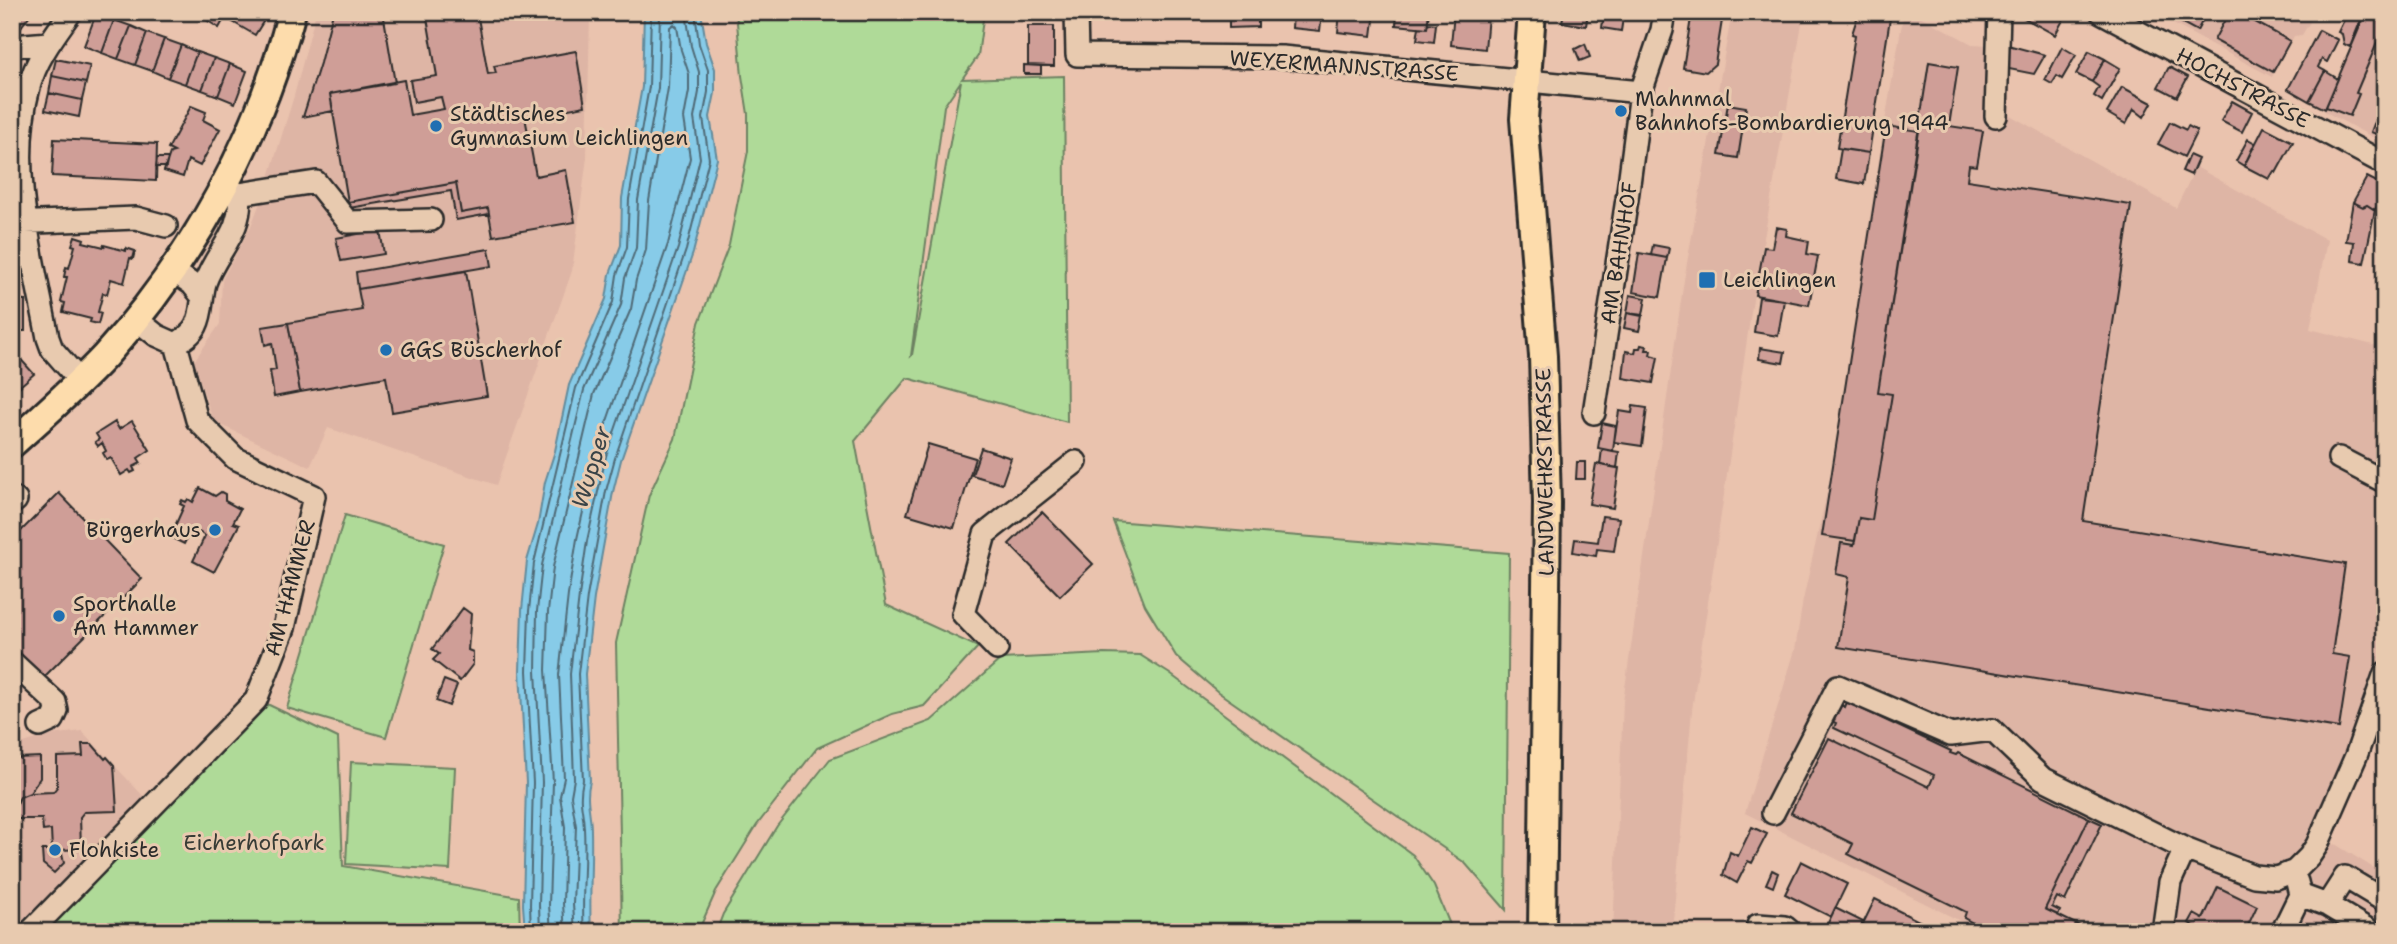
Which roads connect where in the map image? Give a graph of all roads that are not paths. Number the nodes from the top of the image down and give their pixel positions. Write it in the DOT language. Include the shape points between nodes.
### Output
graph roads {
  1 [pos="71,12"];
  2 [pos="292,12"];
  3 [pos="1076,12"];
  4 [pos="1532,12"];
  5 [pos="1665,12"];
  6 [pos="1999,12"];
  7 [pos="2101,12"];
  8 [pos="49,43"];
  9 [pos="12,46"];
  10 [pos="1527,80"];
  11 [pos="1641,92"];
  12 [pos="1996,116"];
  13 [pos="2385,164"];
  14 [pos="232,190"];
  15 [pos="431,220"];
  16 [pos="19,223"];
  17 [pos="166,226"];
  18 [pos="173,270"];
  19 [pos="201,295"];
  20 [pos="136,319"];
  21 [pos="176,344"];
  22 [pos="80,381"];
  23 [pos="1594,413"];
  24 [pos="12,444"];
  25 [pos="2339,458"];
  26 [pos="1076,462"];
  27 [pos="2385,482"];
  28 [pos="12,496"];
  29 [pos="12,503"];
  30 [pos="997,649"];
  31 [pos="12,663"];
  32 [pos="2385,673"];
  33 [pos="40,726"];
  34 [pos="1773,813"];
  35 [pos="2185,849"];
  36 [pos="2295,871"];
  37 [pos="2300,895"];
  38 [pos="2385,901"];
  39 [pos="2327,905"];
  40 [pos="1759,929"];
  41 [pos="30,932"];
  42 [pos="1542,932"];
  43 [pos="1791,932"];
  44 [pos="2163,932"];
  45 [pos="2282,932"];
  46 [pos="2372,932"];
  1 -- 8 [label="street"];
  2 -- 14 [label="main road" via="279,62"];
  3 -- 10 [label="street, WEYERMANNSTRASSE" via="1077,55 1282,57"];
  4 -- 10 [label="main road, LANDWEHRSTRASSE"];
  5 -- 11 [label="street, AM BAHNHOF"];
  6 -- 12 [label="street"];
  7 -- 13 [label="street, HOCHSTRASSE"];
  8 -- 9 [label="street"];
  8 -- 16 [label="street" via="29,88"];
  10 -- 11 [label="street"];
  10 -- 42 [label="main road, LANDWEHRSTRASSE" via="1524,119 1543,356 1547,503"];
  11 -- 23 [label="street, AM BAHNHOF"];
  14 -- 15 [label="street" via="316,182 348,222"];
  14 -- 18 [label="main road"];
  14 -- 19 [label="street" via="241,207 237,225 209,271"];
  16 -- 17 [label="street" via="136,218"];
  16 -- 22 [label="street" via="52,349"];
  18 -- 19 [label="street"];
  18 -- 20 [label="main road"];
  19 -- 21 [label="street" via="198,322"];
  20 -- 21 [label="street"];
  20 -- 22 [label="main road"];
  21 -- 41 [label="street, AM HAMMER" via="197,420 235,458 314,496 284,628 256,700"];
  22 -- 24 [label="main road"];
  25 -- 27 [label="street"];
  26 -- 30 [label="street" via="985,534 963,614"];
  28 -- 29 [label="street" via="16,500"];
  31 -- 33 [label="street" via="55,702 53,720"];
  32 -- 36 [label="street" via="2356,756 2317,845"];
  34 -- 35 [label="street" via="1838,686 1951,735 1993,730 2042,778"];
  35 -- 36 [label="street" via="2254,876 2276,878"];
  35 -- 44 [label="street" via="2170,882"];
  36 -- 37 [label="street"];
  37 -- 39 [label="street"];
  37 -- 45 [label="street"];
  38 -- 39 [label="street" via="2345,877"];
  39 -- 46 [label="street"];
  40 -- 43 [label="street" via="1785,927"];
}
